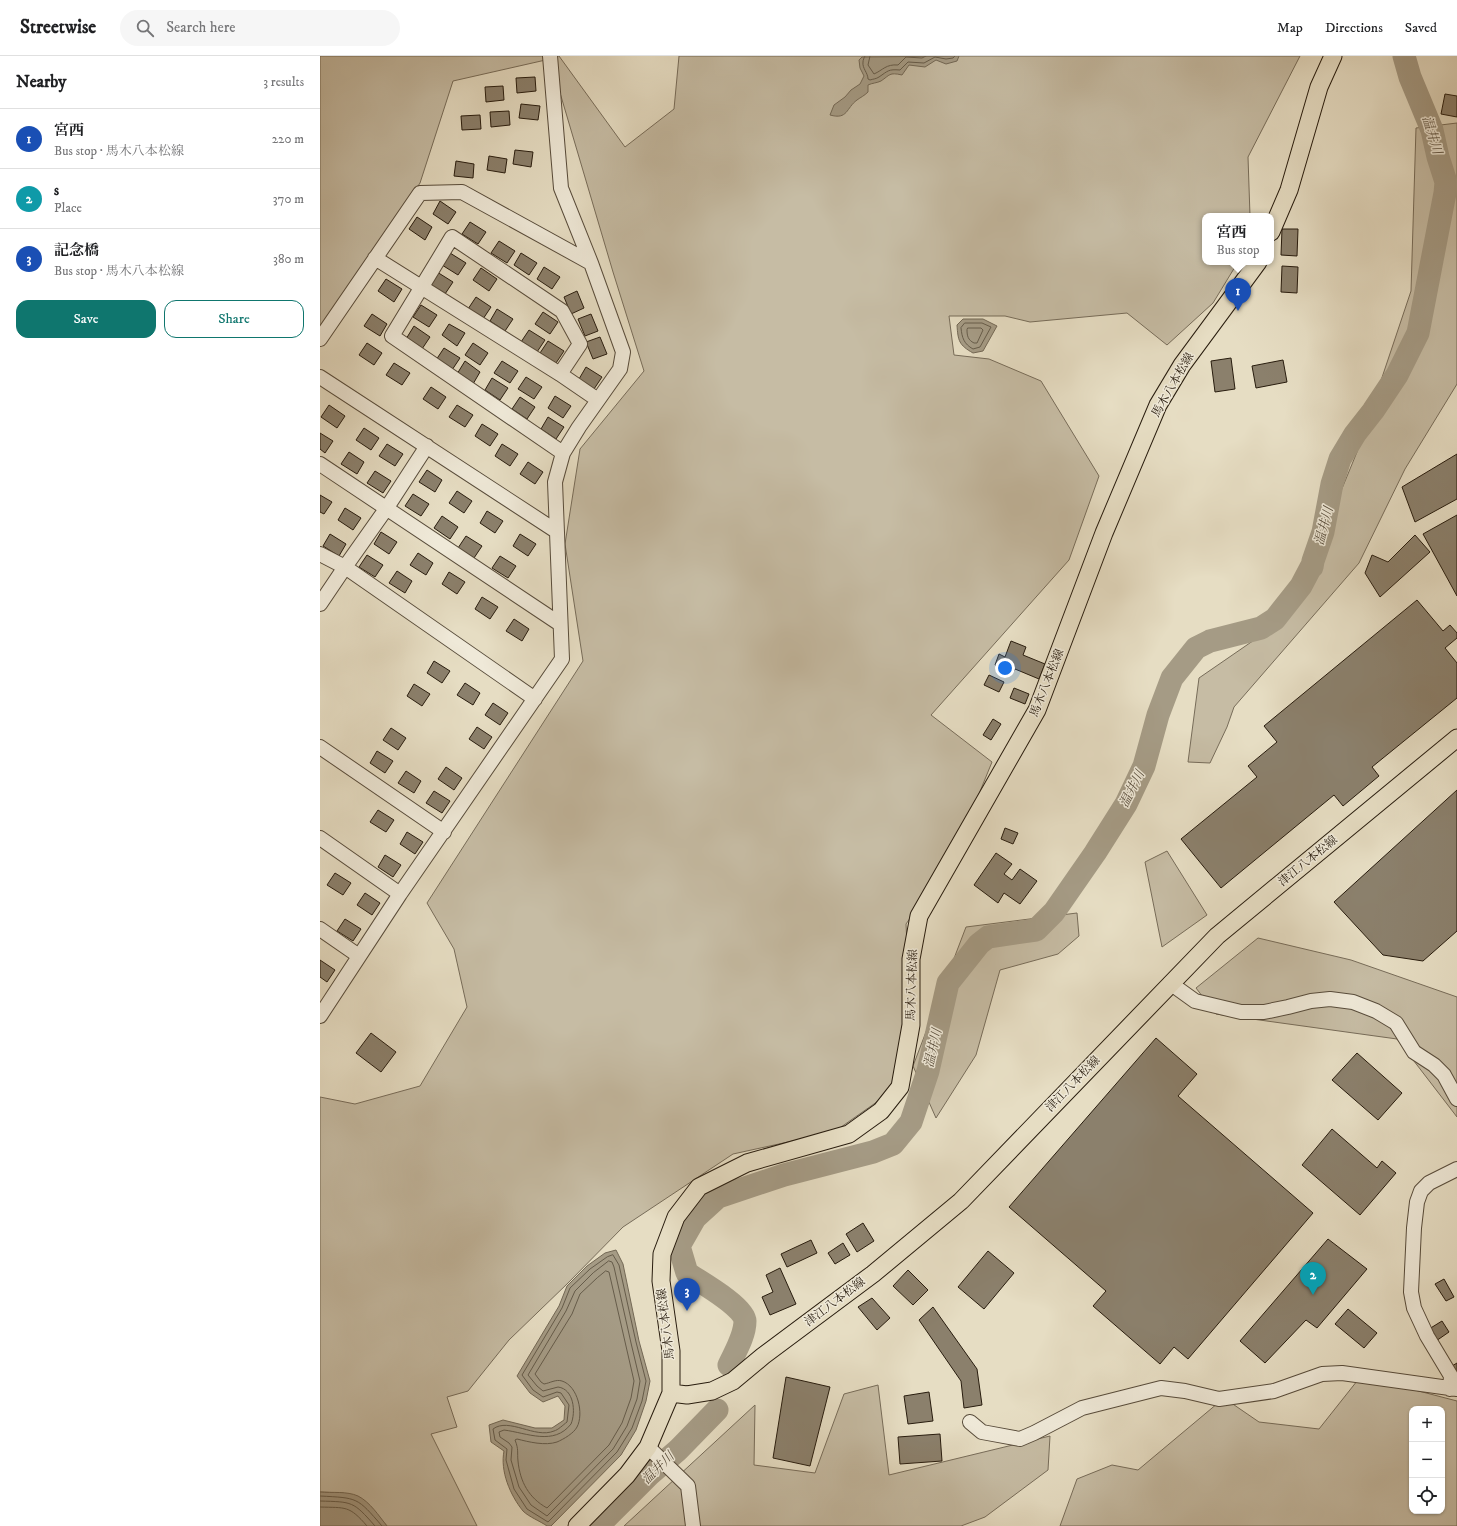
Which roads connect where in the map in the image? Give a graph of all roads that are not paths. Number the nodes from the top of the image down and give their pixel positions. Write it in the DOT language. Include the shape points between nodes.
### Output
graph roads {
  1 [pos="550,56"];
  2 [pos="1334,56"];
  3 [pos="1274,225"];
  4 [pos="376,258"];
  5 [pos="591,263"];
  6 [pos="1256,265"];
  7 [pos="422,286"];
  8 [pos="320,339"];
  9 [pos="560,374"];
  10 [pos="320,377"];
  11 [pos="598,400"];
  12 [pos="427,446"];
  13 [pos="563,453"];
  14 [pos="320,464"];
  15 [pos="386,509"];
  16 [pos="556,531"];
  17 [pos="320,554"];
  18 [pos="345,566"];
  19 [pos="320,604"];
  20 [pos="560,624"];
  21 [pos="535,699"];
  22 [pos="1457,738"];
  23 [pos="320,747"];
  24 [pos="444,832"];
  25 [pos="320,838"];
  26 [pos="400,894"];
  27 [pos="320,930"];
  28 [pos="359,956"];
  29 [pos="1170,983"];
  30 [pos="320,1016"];
  31 [pos="1457,1099"];
  32 [pos="1457,1169"];
  33 [pos="1453,1389"];
  34 [pos="671,1393"];
  35 [pos="970,1422"];
  36 [pos="648,1447"];
  37 [pos="577,1526"];
  38 [pos="693,1526"];
  1 -- 5 [label="street" via="561,188"];
  2 -- 3 [label="main road" via="1320,87 1289,190"];
  4 -- 5 [label="street" via="420,193 462,192"];
  4 -- 7 [label="street"];
  4 -- 8 [label="street"];
  5 -- 11 [label="street" via="623,352 620,369"];
  6 -- 34 [label="main road, 馬木八本松線" via="1182,365 1158,405 1104,533 1037,710 919,916 911,959 911,1024 900,1087 881,1111 849,1134 747,1164 699,1187 676,1217 662,1254 661,1281 671,1351"];
  7 -- 9 [label="street"];
  7 -- 9 [label="street" via="452,237 562,311 580,344"];
  7 -- 13 [label="street" via="392,336"];
  9 -- 11 [label="street"];
  10 -- 12 [label="street"];
  11 -- 13 [label="street"];
  12 -- 15 [label="street"];
  12 -- 16 [label="street"];
  13 -- 16 [label="street" via="555,482"];
  14 -- 15 [label="street"];
  15 -- 18 [label="street"];
  15 -- 20 [label="street"];
  16 -- 20 [label="street"];
  17 -- 18 [label="street"];
  18 -- 19 [label="street"];
  18 -- 21 [label="street"];
  20 -- 21 [label="street" via="562,659"];
  21 -- 24 [label="street"];
  22 -- 29 [label="main road, 津江八本松線" via="1217,936"];
  23 -- 24 [label="street"];
  24 -- 26 [label="street"];
  25 -- 26 [label="street"];
  26 -- 28 [label="street"];
  27 -- 28 [label="street"];
  28 -- 30 [label="street"];
  29 -- 31 [label="street" via="1195,1002 1241,1012 1264,1012 1330,999 1353,1002 1376,1011 1396,1023 1414,1052 1444,1075"];
  29 -- 34 [label="main road, 津江八本松線" via="961,1201 879,1269 733,1381 712,1391 687,1395"];
  32 -- 33 [label="street" via="1421,1191 1417,1202 1411,1292 1414,1308 1450,1376"];
  33 -- 35 [label="street" via="1342,1373 1322,1374 1274,1391 1219,1399 1161,1388 1082,1408 1020,1439 982,1432"];
  34 -- 36 [label="main road, 馬木八本松線"];
  36 -- 37 [label="main road, 馬木八本松線" via="628,1475"];
  36 -- 38 [label="street" via="688,1486"];
}
